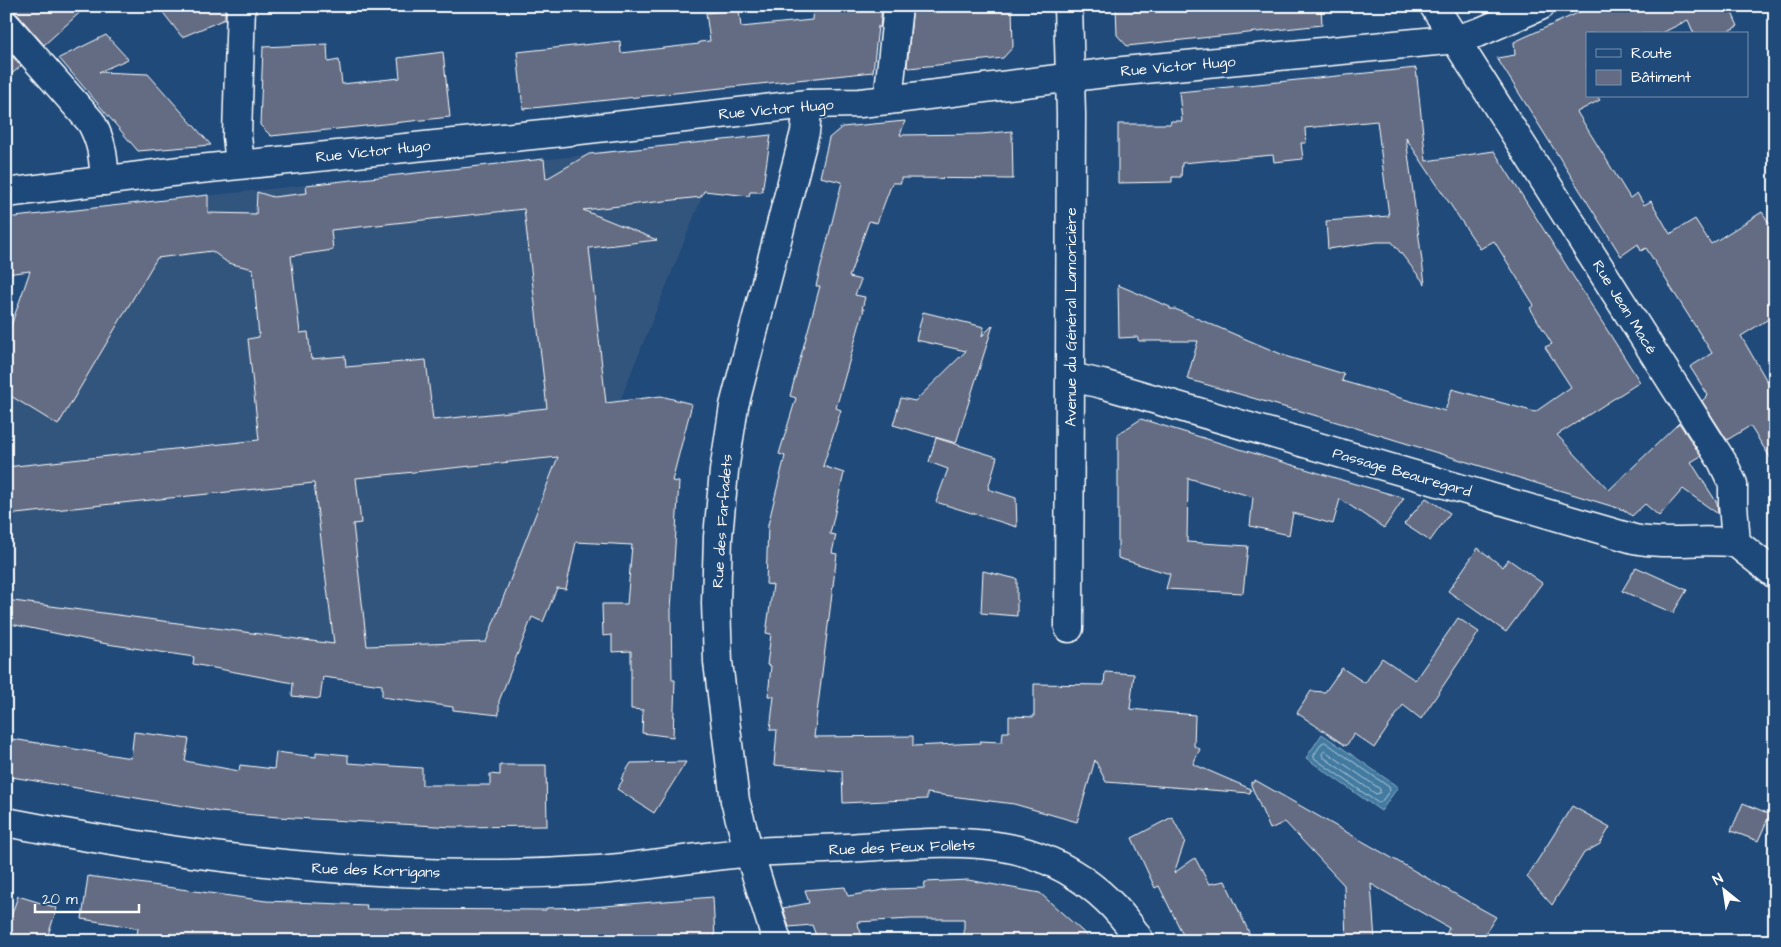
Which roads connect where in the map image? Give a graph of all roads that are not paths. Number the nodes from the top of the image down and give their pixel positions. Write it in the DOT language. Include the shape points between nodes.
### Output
graph roads {
  1 [pos="241,6"];
  2 [pos="898,6"];
  3 [pos="1068,6"];
  4 [pos="1434,6"];
  5 [pos="1540,6"];
  6 [pos="6,25"];
  7 [pos="1457,40"];
  8 [pos="1070,77"];
  9 [pos="888,100"];
  10 [pos="808,104"];
  11 [pos="240,164"];
  12 [pos="105,181"];
  13 [pos="6,193"];
  14 [pos="1070,377"];
  15 [pos="1736,543"];
  16 [pos="1775,574"];
  17 [pos="1069,628"];
  18 [pos="6,822"];
  19 [pos="749,852"];
  20 [pos="776,941"];
  21 [pos="1140,941"];
  1 -- 11 [label="street" via="237,136"];
  2 -- 9 [label="street"];
  3 -- 8 [label="street, Avenue du Général Lamoricière"];
  4 -- 7 [label="street, Rue Jean Macé"];
  5 -- 7 [label="street, Rue Victor Hugo"];
  6 -- 12 [label="street" via="91,122 100,138"];
  7 -- 8 [label="street, Rue Victor Hugo"];
  7 -- 15 [label="street, Rue Jean Macé" via="1722,461 1733,484"];
  8 -- 9 [label="street, Rue Victor Hugo"];
  8 -- 14 [label="street, Avenue du Général Lamoricière"];
  9 -- 10 [label="street, Rue Victor Hugo"];
  10 -- 11 [label="street, Rue Victor Hugo"];
  10 -- 19 [label="street, Rue des Farfadets" via="805,132 734,406 718,537 718,662 735,802"];
  11 -- 12 [label="street, Rue Victor Hugo"];
  12 -- 13 [label="street, Rue Victor Hugo"];
  14 -- 15 [label="street, Passage Beauregard" via="1634,539 1651,543 1717,540"];
  14 -- 17 [label="street, Avenue du Général Lamoricière"];
  15 -- 16 [label="street"];
  18 -- 19 [label="street, Rue des Korrigans" via="163,850 334,870 511,874 600,870"];
  19 -- 20 [label="street, Rue des Farfadets"];
  19 -- 21 [label="street, Rue des Feux Follets" via="913,844 974,843 1004,847 1061,866 1087,883 1110,903"];
}
